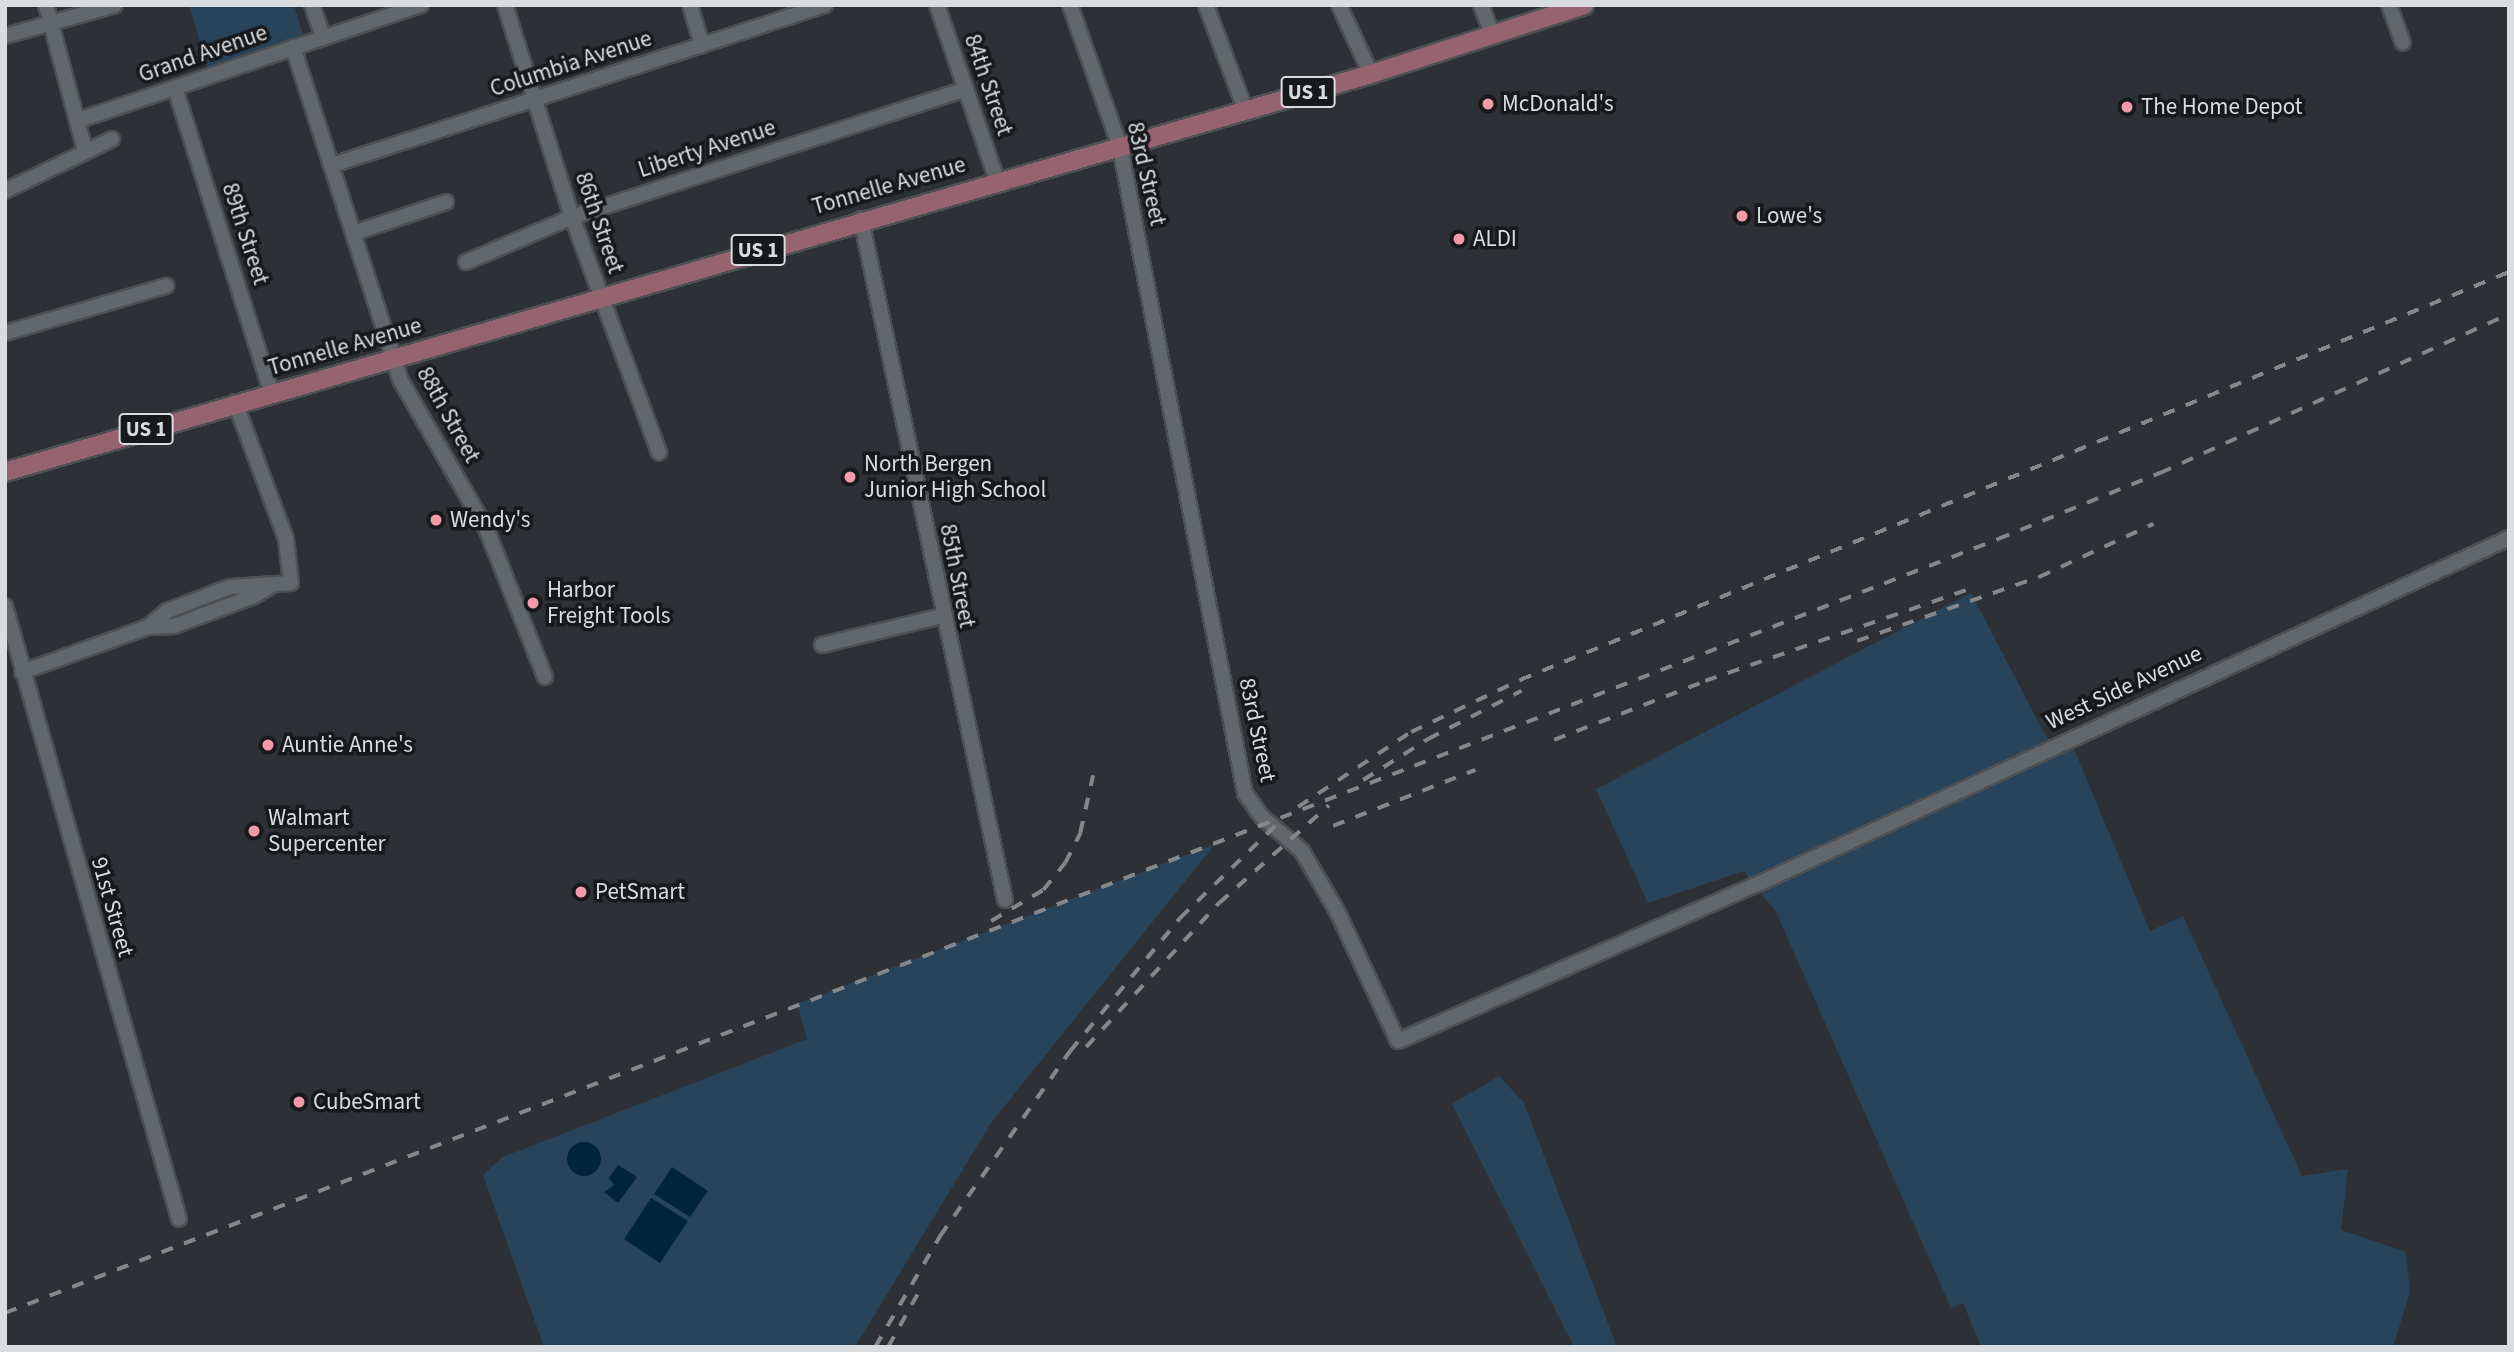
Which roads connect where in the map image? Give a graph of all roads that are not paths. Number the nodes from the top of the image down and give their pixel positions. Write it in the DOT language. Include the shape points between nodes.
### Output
graph roads {
  1 [pos="46,5"];
  2 [pos="115,5"];
  3 [pos="312,5"];
  4 [pos="421,5"];
  5 [pos="505,5"];
  6 [pos="690,5"];
  7 [pos="825,5"];
  8 [pos="937,5"];
  9 [pos="1070,5"];
  10 [pos="1206,5"];
  11 [pos="1339,5"];
  12 [pos="1481,5"];
  13 [pos="1584,5"];
  14 [pos="2389,5"];
  15 [pos="51,23"];
  16 [pos="1492,34"];
  17 [pos="5,36"];
  18 [pos="323,37"];
  19 [pos="2403,43"];
  20 [pos="702,45"];
  21 [pos="292,47"];
  22 [pos="1371,74"];
  23 [pos="175,88"];
  24 [pos="966,89"];
  25 [pos="536,99"];
  26 [pos="1245,109"];
  27 [pos="79,120"];
  28 [pos="112,139"];
  29 [pos="1120,147"];
  30 [pos="85,151"];
  31 [pos="332,166"];
  32 [pos="997,180"];
  33 [pos="5,191"];
  34 [pos="446,202"];
  35 [pos="572,217"];
  36 [pos="861,219"];
  37 [pos="354,233"];
  38 [pos="466,262"];
  39 [pos="166,286"];
  40 [pos="600,297"];
  41 [pos="5,332"];
  42 [pos="393,360"];
  43 [pos="272,393"];
  44 [pos="234,402"];
  45 [pos="659,452"];
  46 [pos="5,472"];
  47 [pos="2509,538"];
  48 [pos="5,606"];
  49 [pos="942,616"];
  50 [pos="822,645"];
  51 [pos="22,672"];
  52 [pos="545,677"];
  53 [pos="1760,883"];
  54 [pos="1005,900"];
  55 [pos="179,1219"];
  1 -- 15 [label="street"];
  2 -- 15 [label="street"];
  3 -- 18 [label="street"];
  4 -- 18 [label="street, Grand Avenue"];
  5 -- 25 [label="street, 86th Street"];
  6 -- 20 [label="street"];
  7 -- 20 [label="street, Columbia Avenue"];
  8 -- 24 [label="street, 84th Street"];
  9 -- 29 [label="street, 83rd Street"];
  10 -- 26 [label="street"];
  11 -- 22 [label="street"];
  12 -- 16 [label="street"];
  13 -- 16 [label="main road, Tonnelle Avenue / US 1"];
  14 -- 19 [label="street"];
  15 -- 17 [label="street"];
  15 -- 27 [label="street"];
  16 -- 22 [label="main road, Tonnelle Avenue / US 1"];
  18 -- 21 [label="street, Grand Avenue"];
  20 -- 25 [label="street, Columbia Avenue"];
  21 -- 23 [label="street, Grand Avenue"];
  21 -- 31 [label="street, 88th Street"];
  22 -- 26 [label="main road, Tonnelle Avenue / US 1"];
  23 -- 27 [label="street, Grand Avenue"];
  23 -- 43 [label="street, 89th Street"];
  24 -- 32 [label="street, 84th Street"];
  24 -- 35 [label="street, Liberty Avenue"];
  25 -- 31 [label="street, Columbia Avenue"];
  25 -- 35 [label="street, 86th Street"];
  26 -- 29 [label="main road, Tonnelle Avenue / US 1"];
  27 -- 30 [label="street"];
  28 -- 30 [label="street"];
  29 -- 32 [label="main road, Tonnelle Avenue / US 1"];
  29 -- 53 [label="street, 83rd Street" via="1245,793 1262,817 1306,857 1398,1041"];
  30 -- 33 [label="street"];
  31 -- 37 [label="street, 88th Street"];
  32 -- 36 [label="main road, Tonnelle Avenue / US 1"];
  34 -- 37 [label="street"];
  35 -- 38 [label="street, Liberty Avenue"];
  35 -- 40 [label="street, 86th Street"];
  36 -- 40 [label="main road, Tonnelle Avenue / US 1"];
  36 -- 49 [label="street, 85th Street"];
  37 -- 42 [label="street, 88th Street"];
  39 -- 41 [label="street"];
  40 -- 42 [label="main road, Tonnelle Avenue / US 1"];
  40 -- 45 [label="street, 86th Street" via="609,310"];
  42 -- 43 [label="main road, Tonnelle Avenue / US 1"];
  42 -- 52 [label="street, 88th Street" via="405,391 486,528"];
  43 -- 44 [label="main road, Tonnelle Avenue / US 1"];
  44 -- 46 [label="main road, Tonnelle Avenue / US 1"];
  44 -- 51 [label="street" via="286,539 291,583 250,582 230,587 167,611 148,627"];
  47 -- 53 [label="street, West Side Avenue"];
  48 -- 51 [label="street, 91st Street"];
  49 -- 50 [label="street"];
  49 -- 54 [label="street, 85th Street"];
  51 -- 55 [label="street, 91st Street"];
}
